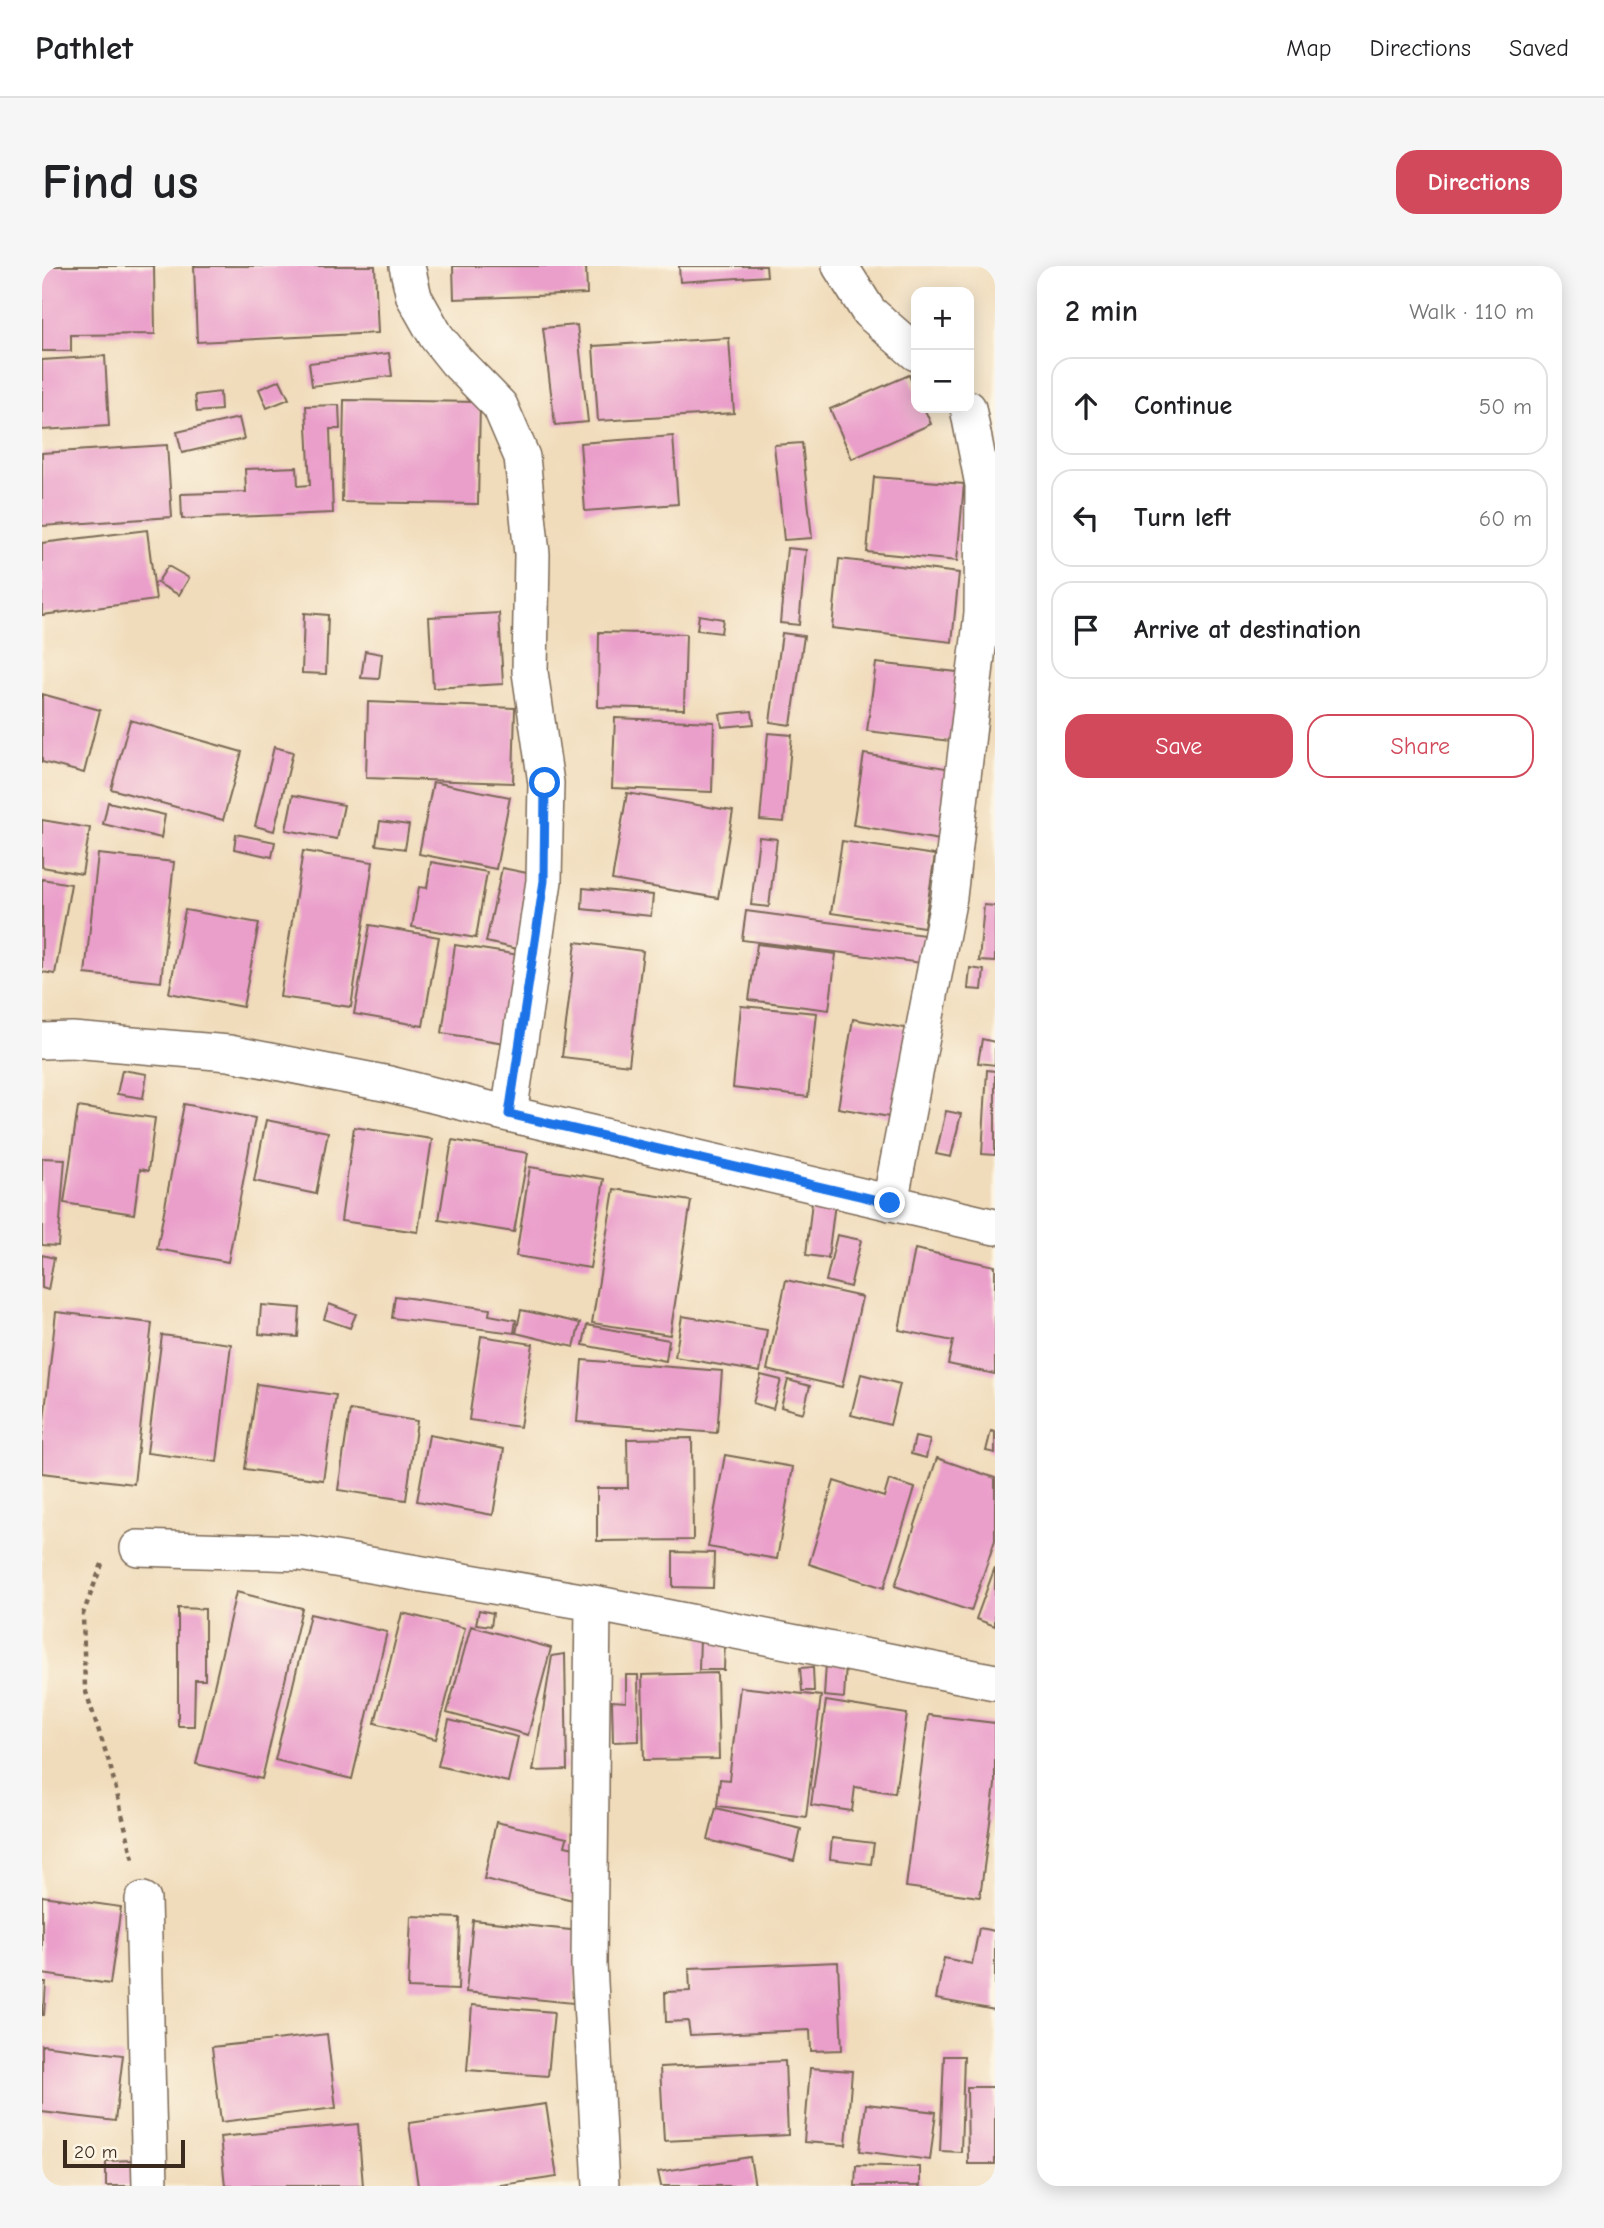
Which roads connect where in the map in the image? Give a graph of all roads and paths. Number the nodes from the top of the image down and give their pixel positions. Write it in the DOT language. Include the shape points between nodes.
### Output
graph roads {
  1 [pos="407,266"];
  2 [pos="840,266"];
  3 [pos="913,350"];
  4 [pos="969,413"];
  5 [pos="42,1041"];
  6 [pos="509,1114"];
  7 [pos="890,1203"];
  8 [pos="995,1227"];
  9 [pos="138,1548"];
  10 [pos="593,1603"];
  11 [pos="995,1682"];
  12 [pos="144,1900"];
  13 [pos="150,2186"];
  14 [pos="601,2186"];
  1 -- 6 [label="street" via="414,297 436,336 499,406 522,457 532,554 530,672 545,783 544,881"];
  2 -- 3 [label="street" via="869,312"];
  4 -- 7 [label="street" via="982,485 982,613 949,897"];
  5 -- 6 [label="street" via="229,1054 389,1084"];
  6 -- 7 [label="street"];
  7 -- 8 [label="street"];
  9 -- 10 [label="street" via="300,1553"];
  9 -- 12 [label="path" via="102,1563 83,1614 85,1689 110,1765"];
  10 -- 11 [label="street"];
  10 -- 14 [label="street" via="589,1964"];
  12 -- 13 [label="street"];
}
